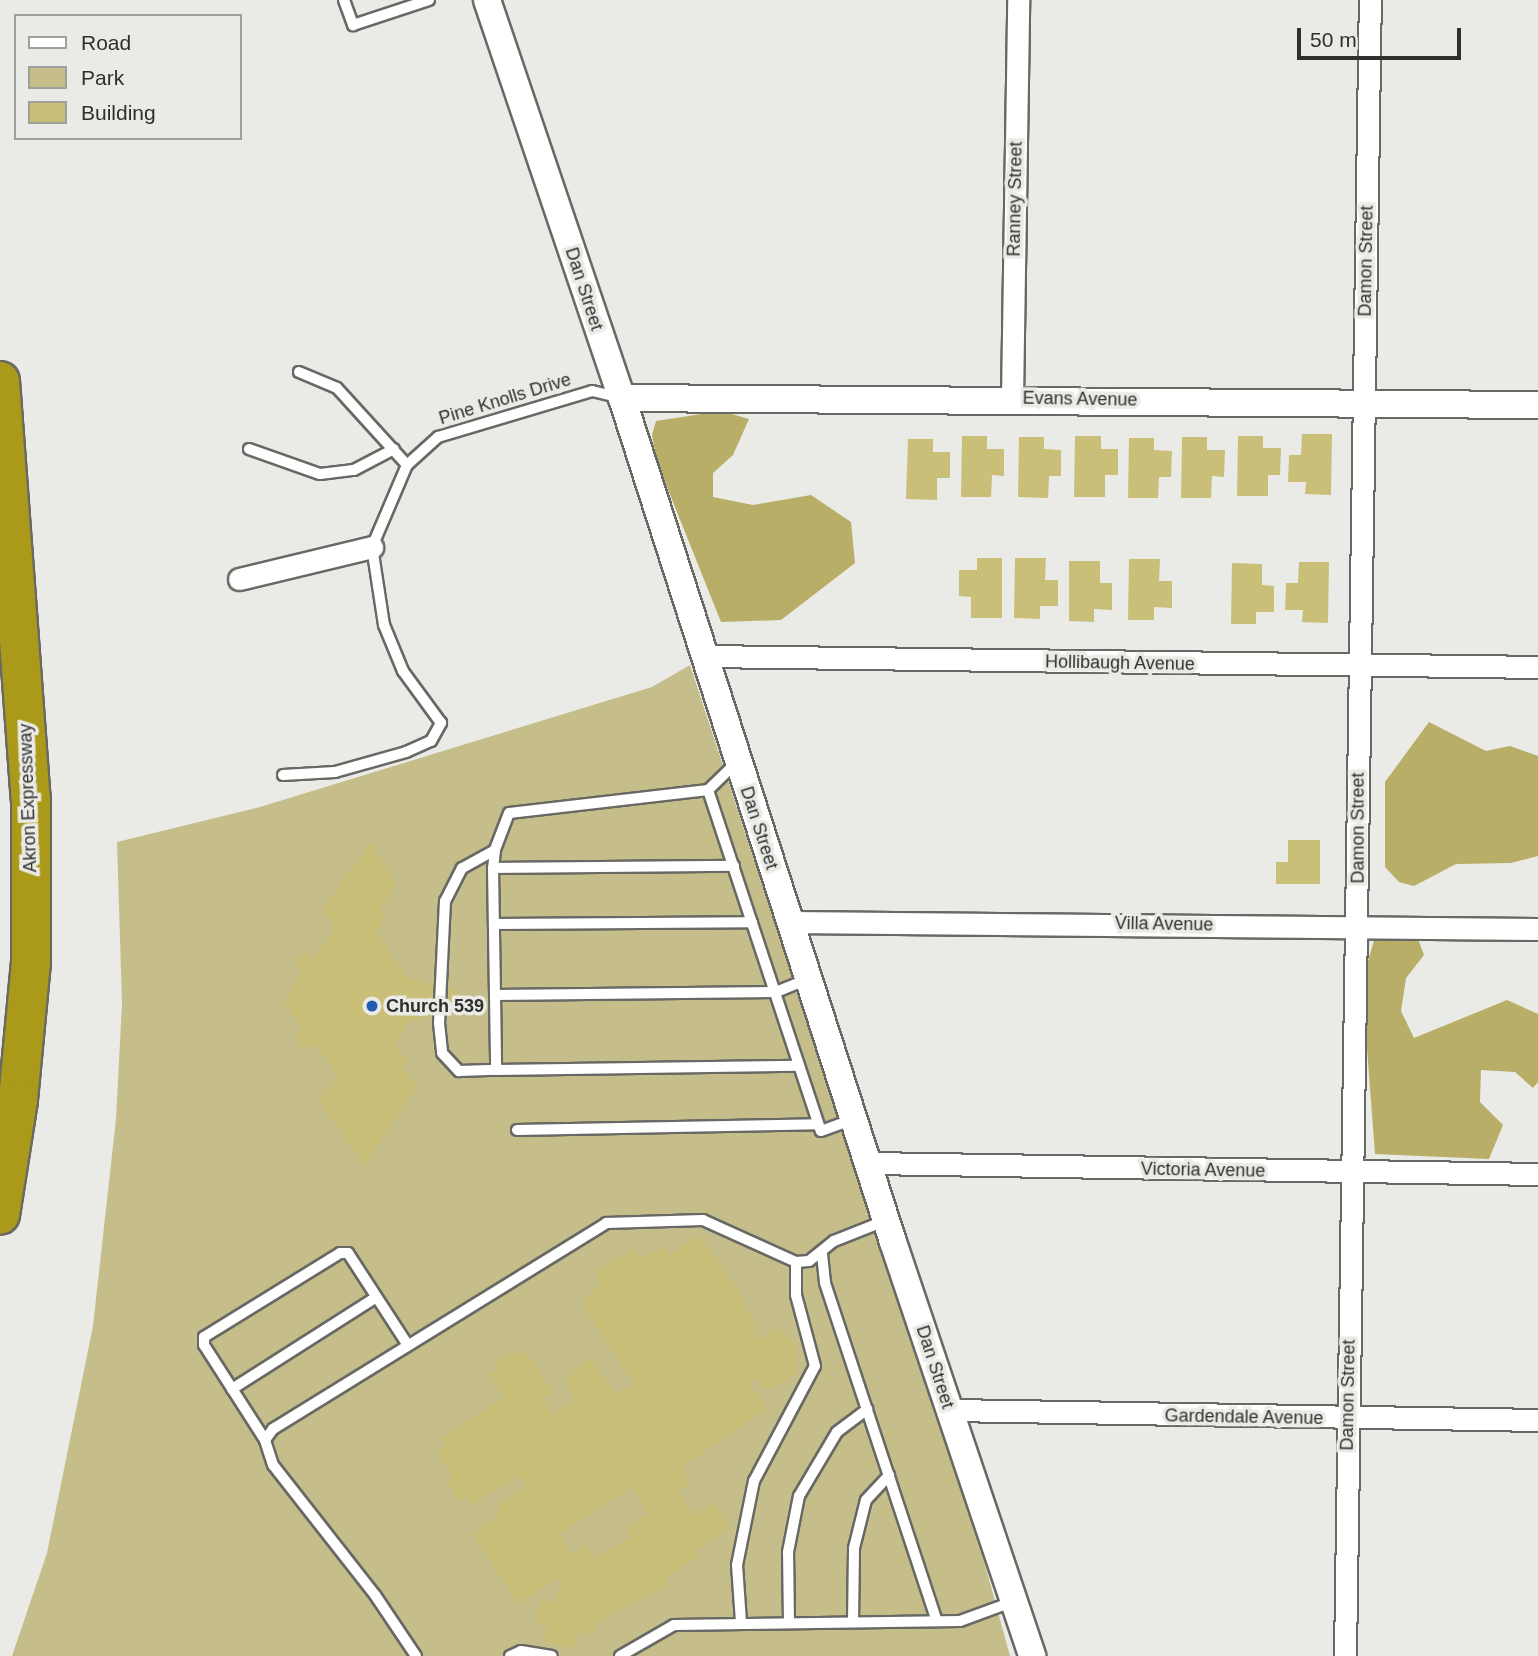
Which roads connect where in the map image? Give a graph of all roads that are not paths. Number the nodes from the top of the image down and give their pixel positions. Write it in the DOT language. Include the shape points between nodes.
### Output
graph roads {
  1 [pos="344,0"];
  2 [pos="429,0"];
  3 [pos="487,0"];
  4 [pos="1018,0"];
  5 [pos="1370,0"];
  6 [pos="299,372"];
  7 [pos="0,381"];
  8 [pos="622,398"];
  9 [pos="1012,398"];
  10 [pos="1363,401"];
  11 [pos="1538,405"];
  12 [pos="249,449"];
  13 [pos="394,449"];
  14 [pos="407,465"];
  15 [pos="373,547"];
  16 [pos="239,579"];
  17 [pos="703,656"];
  18 [pos="1360,663"];
  19 [pos="1538,667"];
  20 [pos="737,762"];
  21 [pos="283,775"];
  22 [pos="708,790"];
  23 [pos="495,850"];
  24 [pos="734,866"];
  25 [pos="493,868"];
  26 [pos="752,922"];
  27 [pos="790,922"];
  28 [pos="494,924"];
  29 [pos="1357,924"];
  30 [pos="1538,929"];
  31 [pos="808,979"];
  32 [pos="776,992"];
  33 [pos="495,995"];
  34 [pos="799,1066"];
  35 [pos="496,1070"];
  36 [pos="854,1119"];
  37 [pos="818,1124"];
  38 [pos="517,1130"];
  39 [pos="869,1163"];
  40 [pos="1352,1173"];
  41 [pos="1538,1174"];
  42 [pos="0,1215"];
  43 [pos="887,1220"];
  44 [pos="822,1254"];
  45 [pos="796,1262"];
  46 [pos="375,1298"];
  47 [pos="407,1344"];
  48 [pos="232,1389"];
  49 [pos="867,1409"];
  50 [pos="950,1410"];
  51 [pos="1348,1418"];
  52 [pos="1538,1420"];
  53 [pos="265,1440"];
  54 [pos="889,1475"];
  55 [pos="1012,1602"];
  56 [pos="937,1621"];
  57 [pos="741,1622"];
  58 [pos="789,1622"];
  59 [pos="853,1622"];
  60 [pos="416,1656"];
  61 [pos="510,1656"];
  62 [pos="552,1656"];
  63 [pos="620,1656"];
  64 [pos="1032,1656"];
  65 [pos="1345,1656"];
  1 -- 2 [label="lane" via="353,24"];
  3 -- 8 [label="street, Dan Street"];
  4 -- 9 [label="street, Ranney Street"];
  5 -- 10 [label="street, Damon Street"];
  6 -- 13 [label="lane" via="337,388"];
  7 -- 42 [label="highway, Akron Expressway" via="30,786 31,962 18,1100"];
  8 -- 9 [label="street, Evans Avenue"];
  8 -- 14 [label="lane, Pine Knolls Drive" via="592,391 438,437"];
  8 -- 17 [label="street, Dan Street"];
  9 -- 10 [label="street, Evans Avenue"];
  10 -- 11 [label="street, Evans Avenue"];
  10 -- 18 [label="street, Damon Street"];
  12 -- 13 [label="lane" via="320,474 354,470"];
  13 -- 14 [label="lane"];
  14 -- 15 [label="lane, Pine Knolls Drive"];
  15 -- 16 [label="street"];
  15 -- 21 [label="lane" via="384,625 404,671 441,723 431,741 406,752 335,772"];
  17 -- 18 [label="street, Hollibaugh Avenue"];
  17 -- 20 [label="street, Dan Street"];
  18 -- 19 [label="street, Hollibaugh Avenue"];
  18 -- 29 [label="street, Damon Street"];
  20 -- 22 [label="lane"];
  20 -- 27 [label="street, Dan Street"];
  22 -- 23 [label="lane" via="509,813"];
  22 -- 24 [label="lane"];
  23 -- 25 [label="lane"];
  23 -- 35 [label="lane" via="462,868 445,901 439,1023 442,1053 459,1071"];
  24 -- 25 [label="lane"];
  24 -- 26 [label="lane"];
  25 -- 28 [label="lane"];
  26 -- 28 [label="lane"];
  26 -- 32 [label="lane"];
  27 -- 29 [label="street, Villa Avenue"];
  27 -- 31 [label="street, Dan Street"];
  28 -- 33 [label="lane"];
  29 -- 30 [label="street, Villa Avenue"];
  29 -- 40 [label="street, Damon Street"];
  31 -- 32 [label="lane"];
  31 -- 36 [label="street, Dan Street"];
  32 -- 33 [label="lane"];
  32 -- 34 [label="lane"];
  33 -- 35 [label="lane"];
  34 -- 35 [label="lane"];
  34 -- 37 [label="lane"];
  36 -- 37 [label="lane" via="821,1131"];
  36 -- 39 [label="street, Dan Street"];
  37 -- 38 [label="lane"];
  39 -- 40 [label="street, Victoria Avenue"];
  39 -- 43 [label="street, Dan Street"];
  40 -- 41 [label="street, Victoria Avenue"];
  40 -- 51 [label="street, Damon Street"];
  43 -- 44 [label="lane" via="850,1232"];
  43 -- 50 [label="street, Dan Street"];
  44 -- 45 [label="lane"];
  44 -- 49 [label="lane" via="825,1283"];
  45 -- 47 [label="lane" via="703,1220 606,1223"];
  45 -- 57 [label="lane" via="796,1295 815,1366 754,1481 737,1565"];
  46 -- 47 [label="lane"];
  46 -- 48 [label="lane"];
  46 -- 48 [label="lane" via="348,1253 340,1253 204,1337 204,1345"];
  47 -- 53 [label="lane" via="273,1429"];
  48 -- 53 [label="lane"];
  49 -- 54 [label="lane"];
  49 -- 58 [label="lane" via="837,1432 799,1496 788,1552"];
  50 -- 51 [label="street, Gardendale Avenue"];
  50 -- 55 [label="street, Dan Street"];
  51 -- 52 [label="street, Gardendale Avenue"];
  51 -- 65 [label="street, Damon Street"];
  53 -- 60 [label="lane" via="273,1465 375,1595"];
  54 -- 56 [label="lane"];
  54 -- 59 [label="lane" via="866,1500 854,1548"];
  55 -- 56 [label="lane" via="979,1617"];
  55 -- 64 [label="street, Dan Street"];
  56 -- 59 [label="lane"];
  57 -- 58 [label="lane"];
  57 -- 63 [label="lane" via="674,1625"];
  58 -- 59 [label="lane"];
  61 -- 62 [label="lane" via="534,1650"];
}
